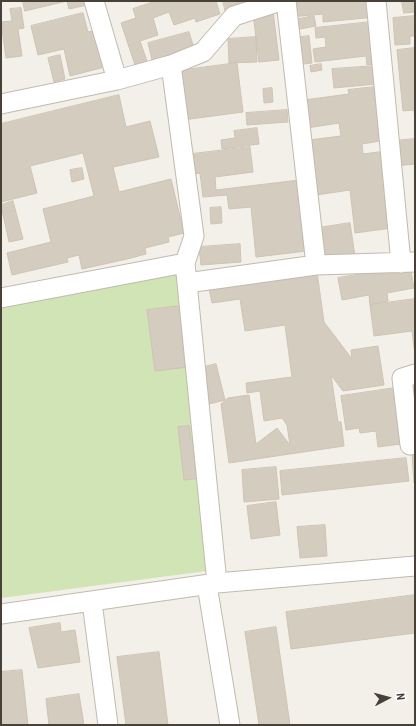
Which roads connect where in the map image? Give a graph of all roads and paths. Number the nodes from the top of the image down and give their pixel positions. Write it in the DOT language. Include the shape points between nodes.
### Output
graph roads {
  1 [pos="94,1"];
  2 [pos="281,1"];
  3 [pos="286,1"];
  4 [pos="376,1"];
  5 [pos="171,65"];
  6 [pos="117,80"];
  7 [pos="1,104"];
  8 [pos="185,263"];
  9 [pos="408,263"];
  10 [pos="316,265"];
  11 [pos="187,283"];
  12 [pos="1,298"];
  13 [pos="415,374"];
  14 [pos="415,444"];
  15 [pos="415,566"];
  16 [pos="212,584"];
  17 [pos="92,602"];
  18 [pos="1,614"];
  19 [pos="108,725"];
  20 [pos="230,725"];
  1 -- 6 [label="street"];
  2 -- 5 [label="street" via="234,16 203,52"];
  3 -- 10 [label="street"];
  4 -- 9 [label="street"];
  5 -- 6 [label="street"];
  5 -- 8 [label="street" via="194,236"];
  6 -- 7 [label="street"];
  8 -- 11 [label="street"];
  8 -- 12 [label="street"];
  9 -- 10 [label="street"];
  10 -- 11 [label="street"];
  11 -- 16 [label="street"];
  13 -- 14 [label="street" via="402,378 410,445"];
  15 -- 16 [label="street"];
  16 -- 17 [label="street"];
  16 -- 20 [label="street"];
  17 -- 18 [label="street"];
  17 -- 19 [label="street"];
}
